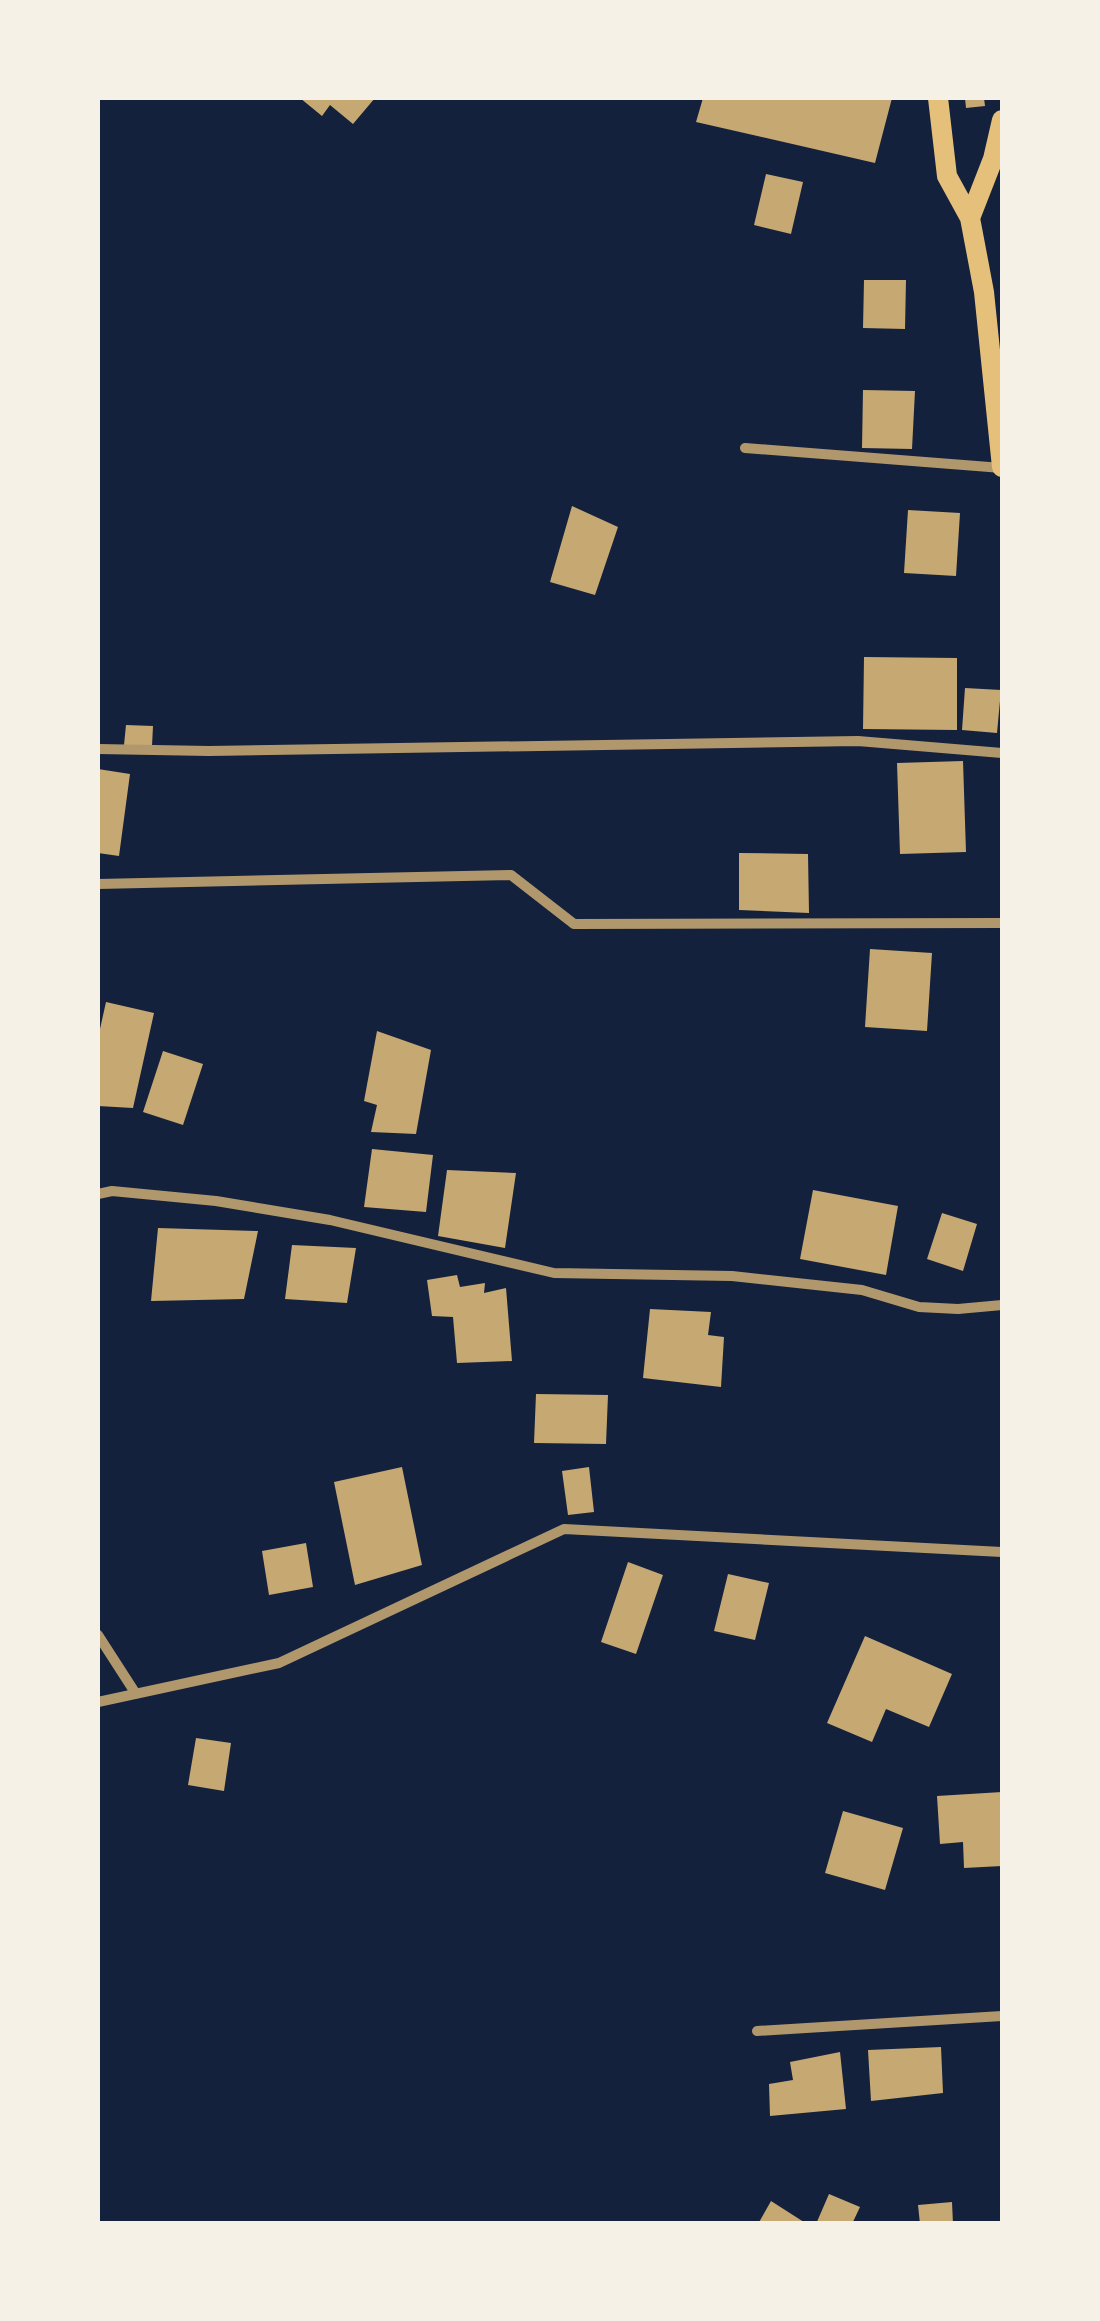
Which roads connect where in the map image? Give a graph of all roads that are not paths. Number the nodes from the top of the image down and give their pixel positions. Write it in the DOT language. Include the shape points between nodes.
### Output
graph roads {
  1 [pos="938,98"];
  2 [pos="1002,120"];
  3 [pos="970,218"];
  4 [pos="745,448"];
  5 [pos="1002,467"];
  6 [pos="98,749"];
  7 [pos="1002,752"];
  8 [pos="98,884"];
  9 [pos="1002,923"];
  10 [pos="98,1194"];
  11 [pos="1002,1305"];
  12 [pos="1002,1552"];
  13 [pos="98,1635"];
  14 [pos="136,1694"];
  15 [pos="98,1702"];
  16 [pos="1002,2016"];
  17 [pos="757,2031"];
  1 -- 3 [label="main road" via="948,176"];
  2 -- 3 [label="main road"];
  3 -- 5 [label="main road"];
  4 -- 5 [label="street"];
  6 -- 7 [label="street" via="858,741"];
  8 -- 9 [label="street" via="511,876 574,924"];
  10 -- 11 [label="street" via="216,1201 330,1220 554,1272 732,1276 862,1290 919,1307"];
  12 -- 14 [label="street" via="564,1529 278,1663"];
  13 -- 14 [label="street"];
  14 -- 15 [label="street"];
  16 -- 17 [label="street"];
}
